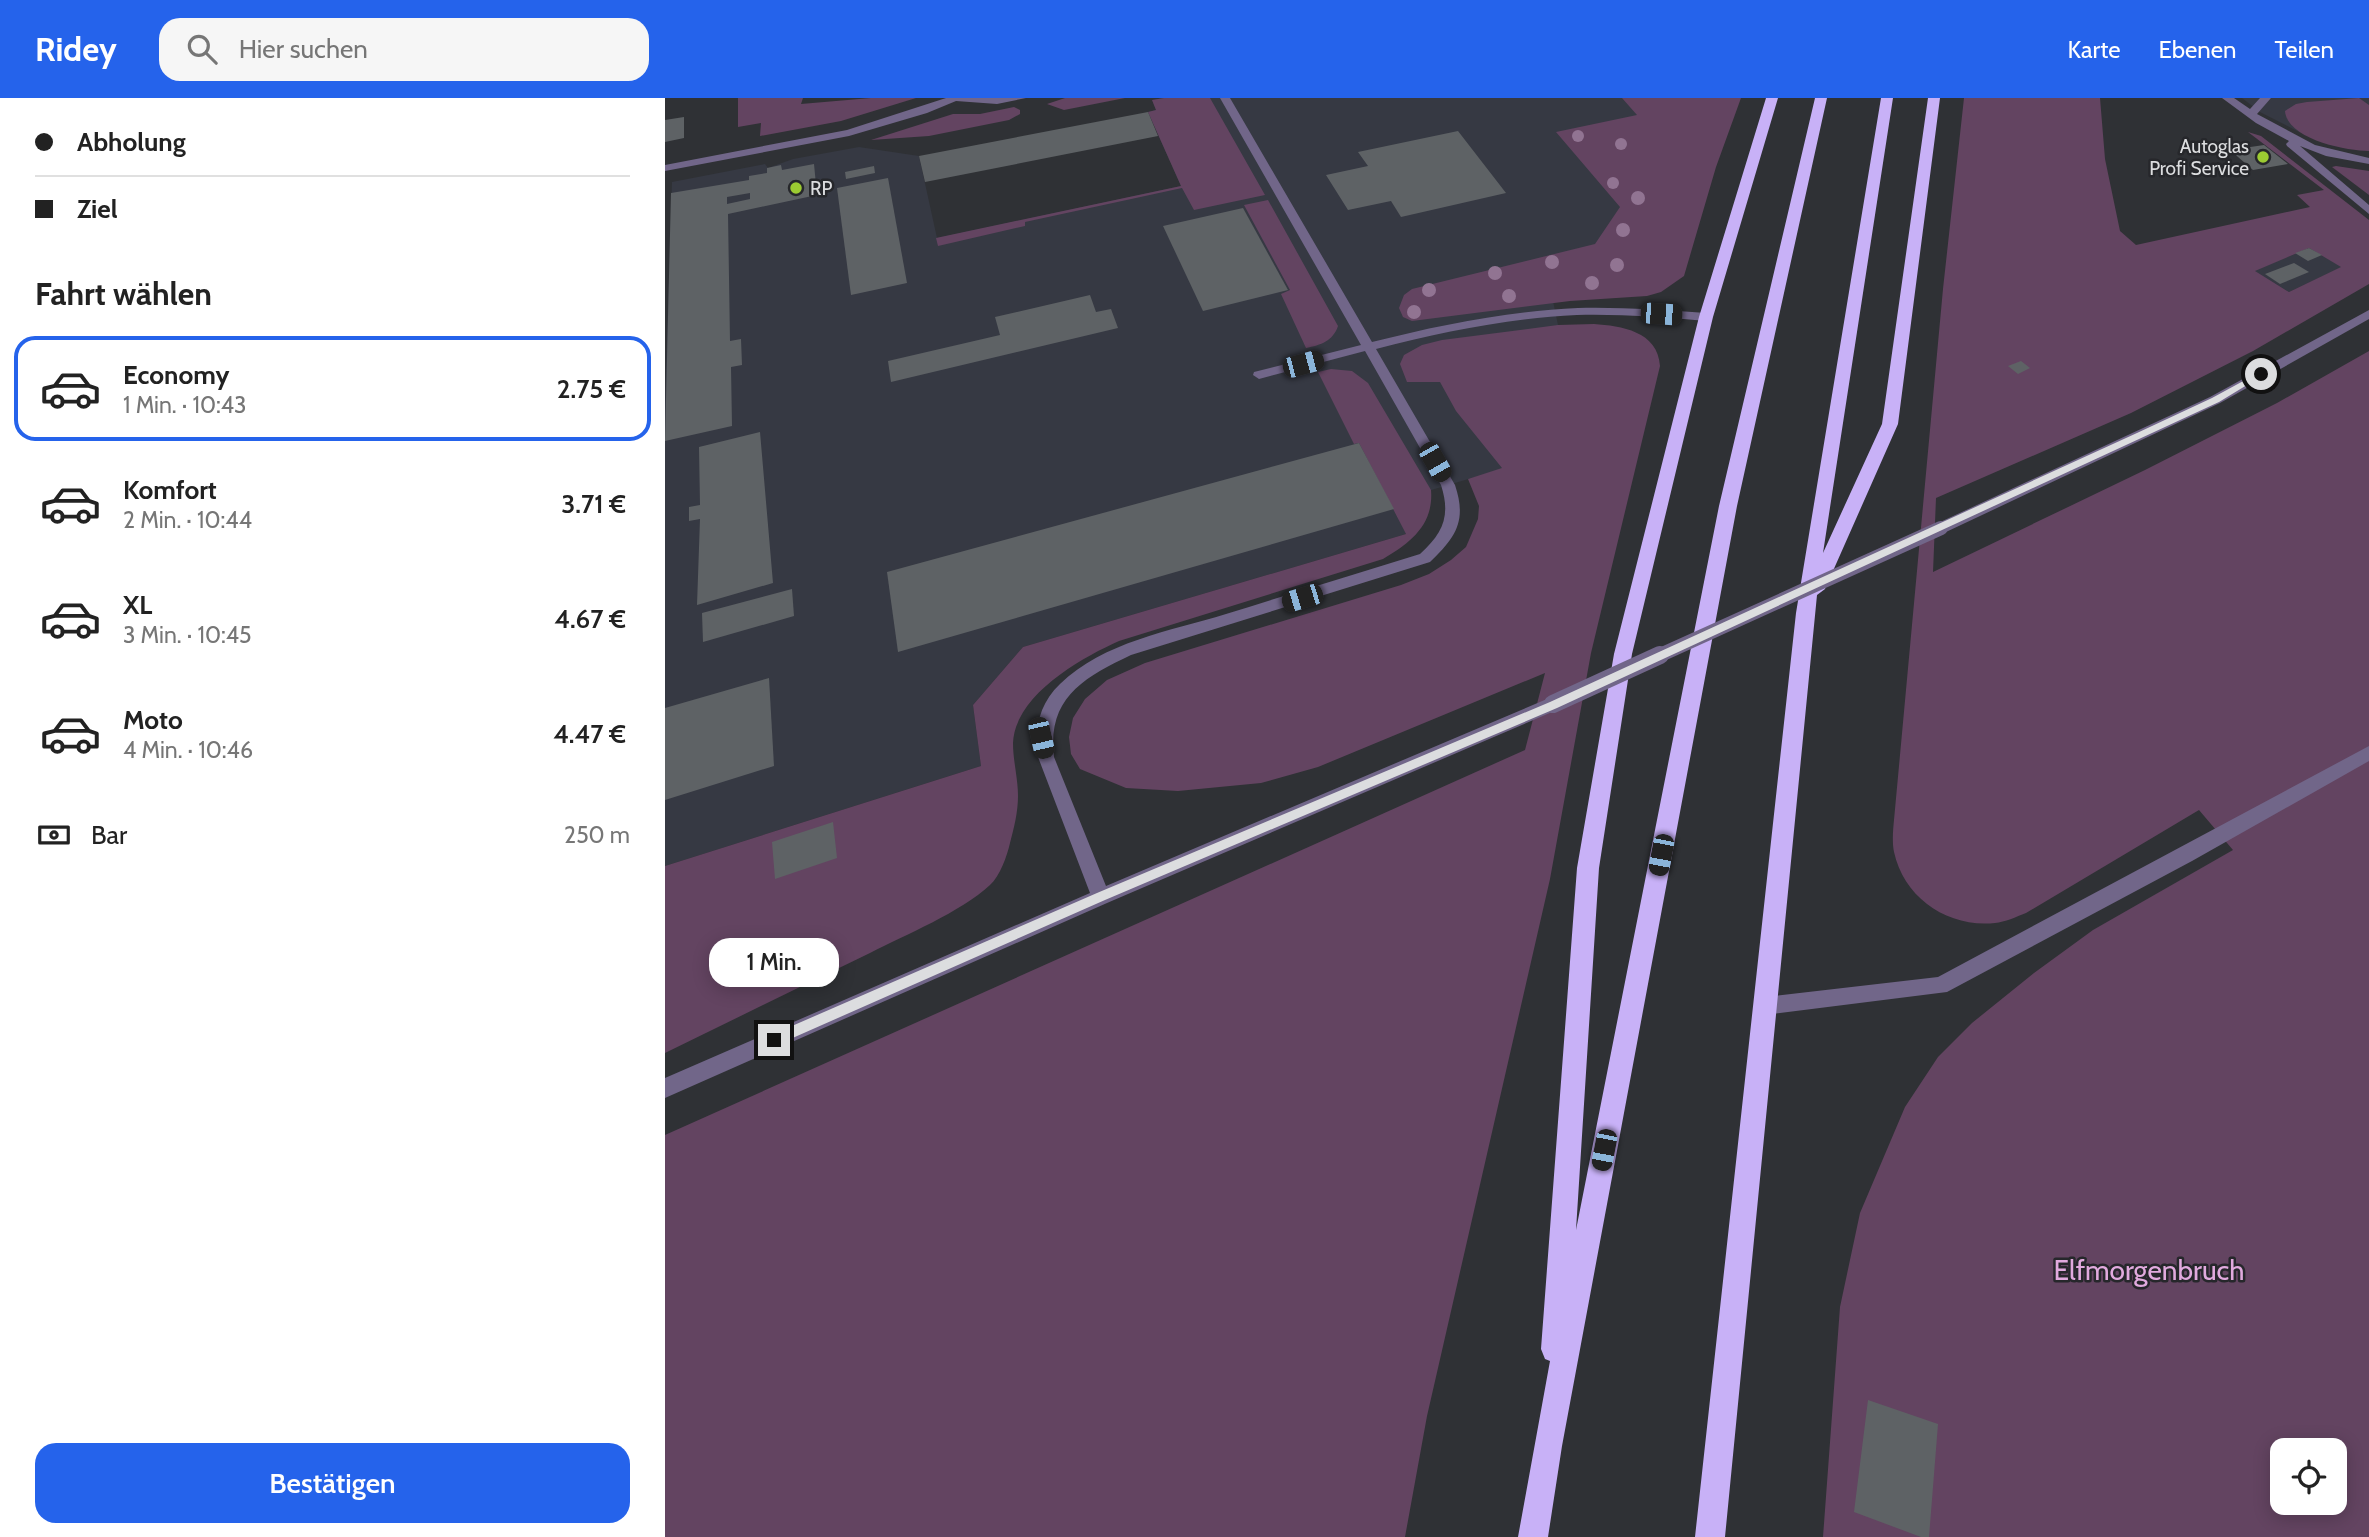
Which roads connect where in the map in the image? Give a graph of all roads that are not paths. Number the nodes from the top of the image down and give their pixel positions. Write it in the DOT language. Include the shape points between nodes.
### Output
graph roads {
  1 [pos="955,98"];
  2 [pos="1021,98"];
  3 [pos="1225,98"];
  4 [pos="1772,98"];
  5 [pos="1821,98"];
  6 [pos="1887,98"];
  7 [pos="1934,98"];
  8 [pos="2227,98"];
  9 [pos="2266,98"];
  10 [pos="2251,114"];
  11 [pos="2284,136"];
  12 [pos="2369,161"];
  13 [pos="665,168"];
  14 [pos="2369,211"];
  15 [pos="2369,314"];
  16 [pos="1706,317"];
  17 [pos="1368,347"];
  18 [pos="1259,375"];
  19 [pos="1805,613"];
  20 [pos="2369,753"];
  21 [pos="1101,897"];
  22 [pos="1764,1006"];
  23 [pos="665,1088"];
  24 [pos="1548,1446"];
  25 [pos="1533,1537"];
  26 [pos="1710,1537"];
  1 -- 2 [label="street"];
  1 -- 13 [label="street" via="849,133"];
  3 -- 17 [label="street"];
  4 -- 16 [label="highway"];
  5 -- 24 [label="highway" via="1728,506"];
  6 -- 19 [label="highway"];
  7 -- 19 [label="highway" via="1890,424"];
  8 -- 10 [label="street"];
  9 -- 10 [label="street"];
  10 -- 11 [label="street"];
  11 -- 12 [label="street" via="2332,155"];
  11 -- 14 [label="street"];
  15 -- 21 [label="street, bridge" via="2215,400 1941,528 1553,705"];
  16 -- 17 [label="street" via="1556,313 1479,322"];
  16 -- 24 [label="highway" via="1623,654 1588,868"];
  17 -- 18 [label="street"];
  17 -- 21 [label="street" via="1448,485 1455,502 1448,533 1425,558 1403,567 1126,651 1096,664 1065,689 1044,720 1041,738"];
  19 -- 22 [label="highway"];
  20 -- 22 [label="street" via="1940,986"];
  21 -- 23 [label="street"];
  22 -- 26 [label="highway"];
  24 -- 25 [label="highway"];
}
